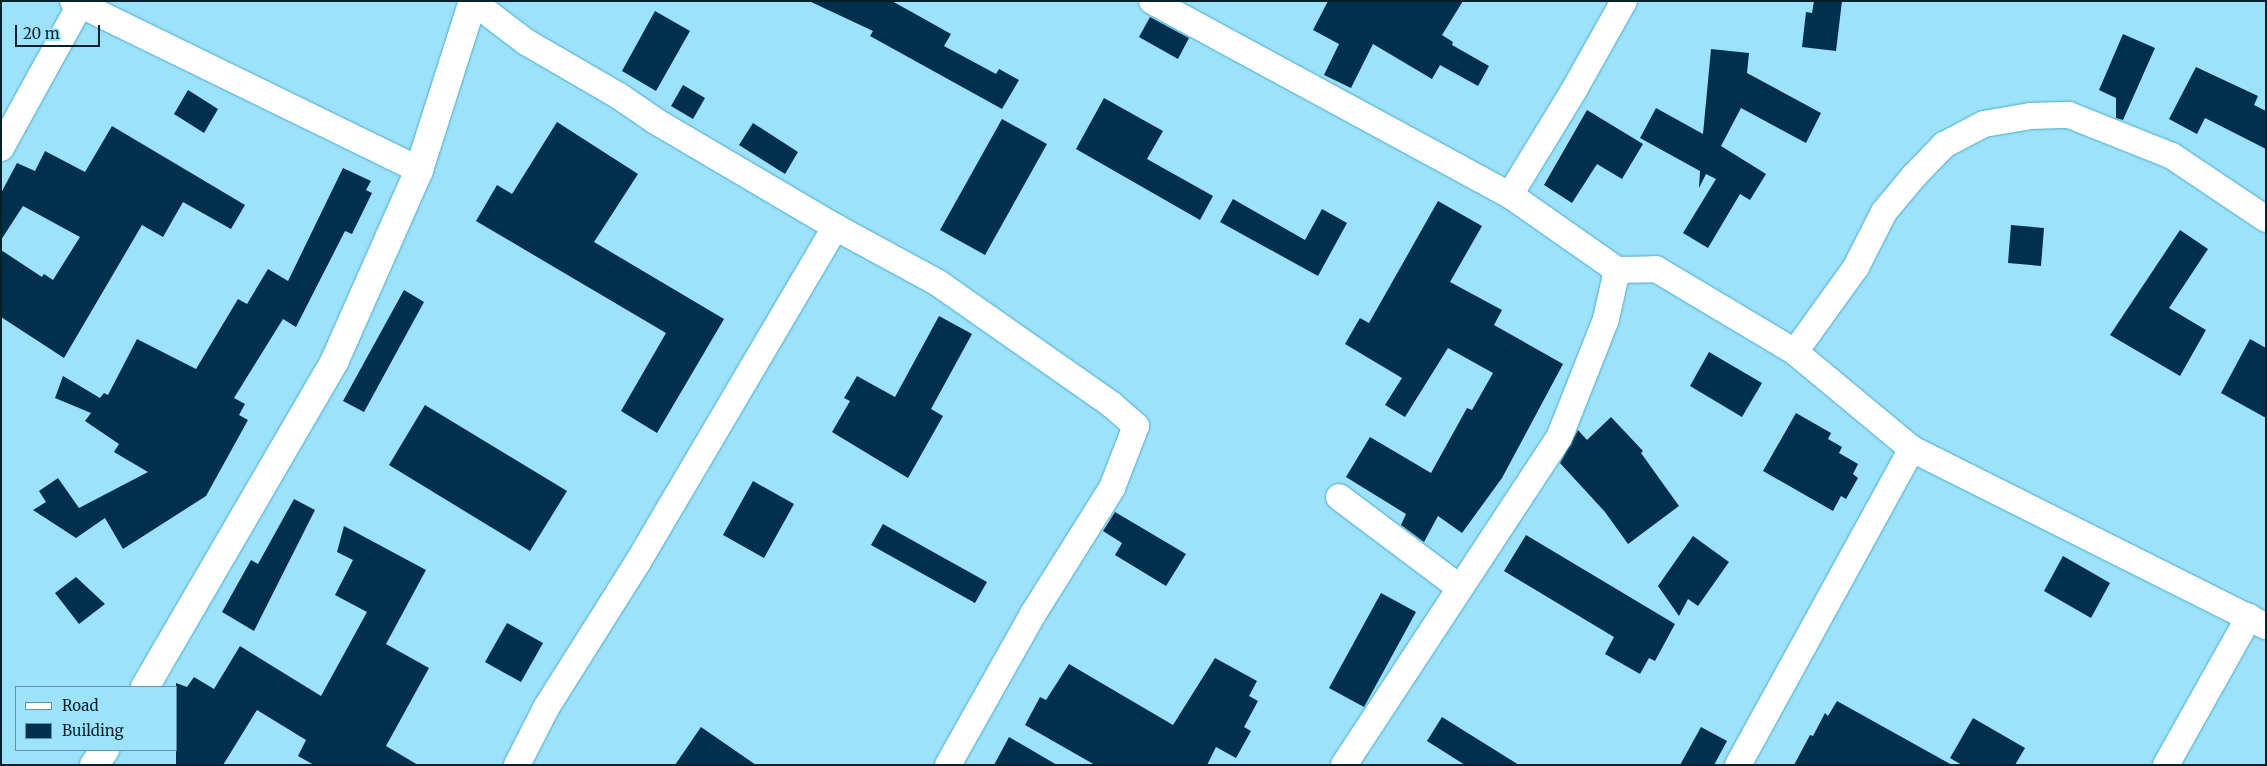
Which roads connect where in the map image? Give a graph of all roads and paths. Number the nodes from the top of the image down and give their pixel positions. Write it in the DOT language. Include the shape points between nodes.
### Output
graph roads {
  1 [pos="472,1"];
  2 [pos="1152,1"];
  3 [pos="1624,1"];
  4 [pos="76,3"];
  5 [pos="1187,10"];
  6 [pos="1,148"];
  7 [pos="419,170"];
  8 [pos="1510,195"];
  9 [pos="2266,219"];
  10 [pos="835,226"];
  11 [pos="1617,270"];
  12 [pos="1796,352"];
  13 [pos="1912,449"];
  14 [pos="1339,497"];
  15 [pos="1459,587"];
  16 [pos="2258,621"];
  17 [pos="146,686"];
  18 [pos="104,751"];
  19 [pos="94,765"];
  20 [pos="517,765"];
  21 [pos="948,765"];
  22 [pos="1344,765"];
  23 [pos="1738,765"];
  24 [pos="2166,765"];
  1 -- 7 [label="street"];
  1 -- 10 [label="street" via="526,42"];
  2 -- 5 [label="street"];
  3 -- 8 [label="street"];
  4 -- 6 [label="street"];
  4 -- 7 [label="street"];
  5 -- 8 [label="street"];
  7 -- 17 [label="street" via="335,360"];
  8 -- 11 [label="street"];
  9 -- 12 [label="street" via="2172,156 2069,115 1984,124 1944,145 1890,205 1856,267"];
  10 -- 20 [label="street" via="638,562 546,708"];
  10 -- 21 [label="street" via="938,282 1112,405 1136,426 1112,488 1033,614"];
  11 -- 12 [label="street" via="1656,269"];
  11 -- 15 [label="street" via="1606,319 1559,438"];
  12 -- 13 [label="street"];
  13 -- 16 [label="street"];
  13 -- 23 [label="street"];
  14 -- 15 [label="street"];
  15 -- 22 [label="street"];
  16 -- 24 [label="street"];
  18 -- 19 [label="street"];
}
